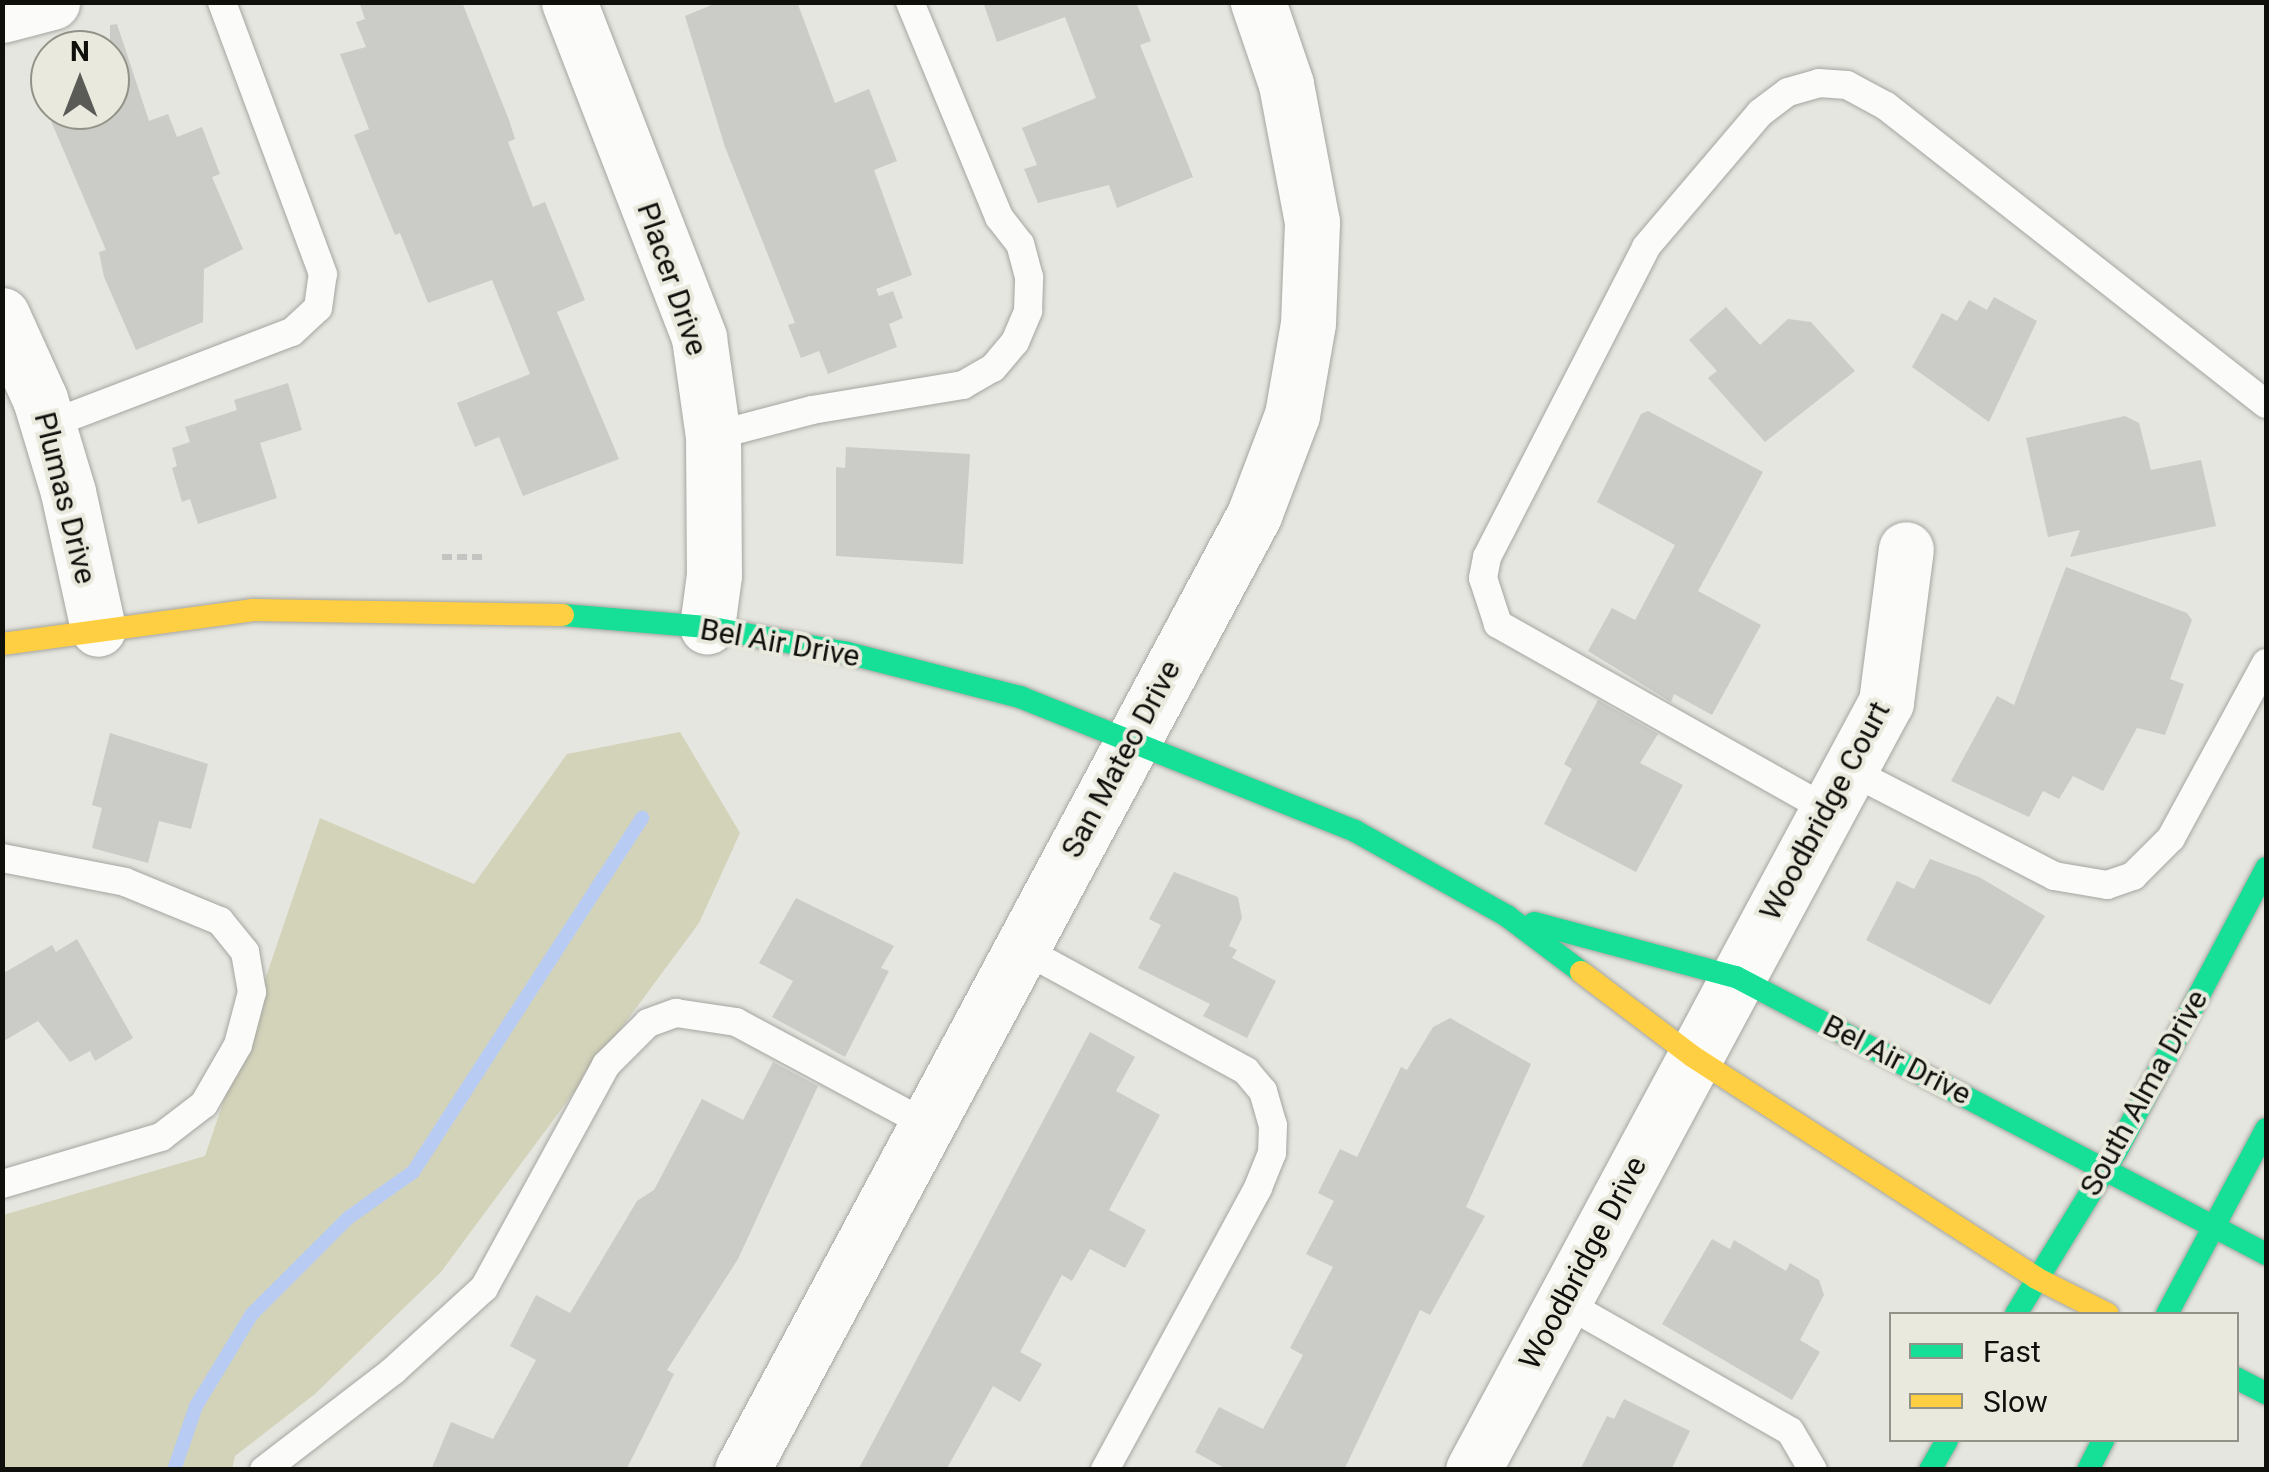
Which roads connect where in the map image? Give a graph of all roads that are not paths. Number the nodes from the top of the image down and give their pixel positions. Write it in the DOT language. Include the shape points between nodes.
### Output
graph roads {
  1 [pos="52,2"];
  2 [pos="222,2"];
  3 [pos="569,2"];
  4 [pos="910,2"];
  5 [pos="1258,2"];
  6 [pos="2,15"];
  7 [pos="2,315"];
  8 [pos="14,370"];
  9 [pos="2266,404"];
  10 [pos="48,425"];
  11 [pos="714,436"];
  12 [pos="1906,550"];
  13 [pos="707,627"];
  14 [pos="98,629"];
  15 [pos="2,644"];
  16 [pos="2266,663"];
  17 [pos="1134,738"];
  18 [pos="1838,790"];
  19 [pos="2,858"];
  20 [pos="2266,868"];
  21 [pos="1507,916"];
  22 [pos="1019,947"];
  23 [pos="1736,977"];
  24 [pos="1692,1056"];
  25 [pos="926,1124"];
  26 [pos="2266,1129"];
  27 [pos="2104,1166"];
  28 [pos="2,1184"];
  29 [pos="2214,1224"];
  30 [pos="2266,1254"];
  31 [pos="2036,1278"];
  32 [pos="1562,1301"];
  33 [pos="2017,1312"];
  34 [pos="2104,1312"];
  35 [pos="2168,1312"];
  36 [pos="2239,1380"];
  37 [pos="2266,1393"];
  38 [pos="1945,1442"];
  39 [pos="2102,1442"];
  40 [pos="264,1470"];
  41 [pos="742,1470"];
  42 [pos="1105,1470"];
  43 [pos="1472,1470"];
  44 [pos="1814,1470"];
  45 [pos="1930,1470"];
  46 [pos="2088,1470"];
  1 -- 6 [label="street"];
  2 -- 10 [label="lane" via="323,274 318,308 292,332"];
  3 -- 11 [label="street, Placer Drive" via="699,338"];
  4 -- 11 [label="lane" via="999,217 1020,244 1030,277 1028,311 1015,342 993,368 963,385 812,410"];
  5 -- 17 [label="street, San Mateo Drive" via="1286,84 1312,222 1308,322 1296,396 1254,515"];
  7 -- 8 [label="street, Plumas Drive"];
  8 -- 10 [label="street, Plumas Drive"];
  9 -- 18 [label="lane" via="1886,106 1848,85 1819,83 1788,92 1760,113 1646,247 1486,557 1483,578 1498,624"];
  10 -- 14 [label="street, Plumas Drive"];
  11 -- 13 [label="street, Placer Drive" via="714,576"];
  12 -- 18 [label="street, Woodbridge Court" via="1886,702"];
  13 -- 14 [label="street, Bel Air Drive" via="407,608 252,610"];
  13 -- 17 [label="street, Bel Air Drive" via="1000,692"];
  14 -- 15 [label="street, Bel Air Drive"];
  16 -- 18 [label="lane" via="2171,838 2134,876 2107,884 2054,876"];
  17 -- 21 [label="street, Bel Air Drive" via="1355,830"];
  17 -- 22 [label="street, San Mateo Drive"];
  18 -- 23 [label="street, Woodbridge Court"];
  19 -- 28 [label="lane" via="125,882 220,921 245,952 252,992 238,1045 204,1104 162,1137"];
  20 -- 27 [label="street, South Alma Drive"];
  21 -- 23 [label="street, Bel Air Drive"];
  21 -- 24 [label="street, Bel Air Drive"];
  22 -- 25 [label="street, San Mateo Drive"];
  22 -- 42 [label="lane" via="1246,1071 1264,1091 1273,1125 1272,1153 1258,1188"];
  23 -- 24 [label="street, Woodbridge Court"];
  23 -- 27 [label="street, Bel Air Drive"];
  24 -- 31 [label="street, Bel Air Drive"];
  24 -- 32 [label="street, Woodbridge Drive"];
  25 -- 40 [label="lane" via="736,1022 676,1013 648,1023 606,1065 484,1288 393,1370"];
  25 -- 41 [label="street, San Mateo Drive"];
  26 -- 29 [label="street"];
  27 -- 29 [label="street, Bel Air Drive"];
  27 -- 31 [label="street, South Alma Drive"];
  29 -- 30 [label="street, Bel Air Drive"];
  29 -- 35 [label="street"];
  31 -- 33 [label="street, South Alma Drive"];
  31 -- 34 [label="street, Bel Air Drive"];
  32 -- 43 [label="street, Woodbridge Drive"];
  32 -- 44 [label="lane" via="1790,1431"];
  36 -- 37 [label="street"];
  38 -- 45 [label="street"];
  39 -- 46 [label="street"];
}
